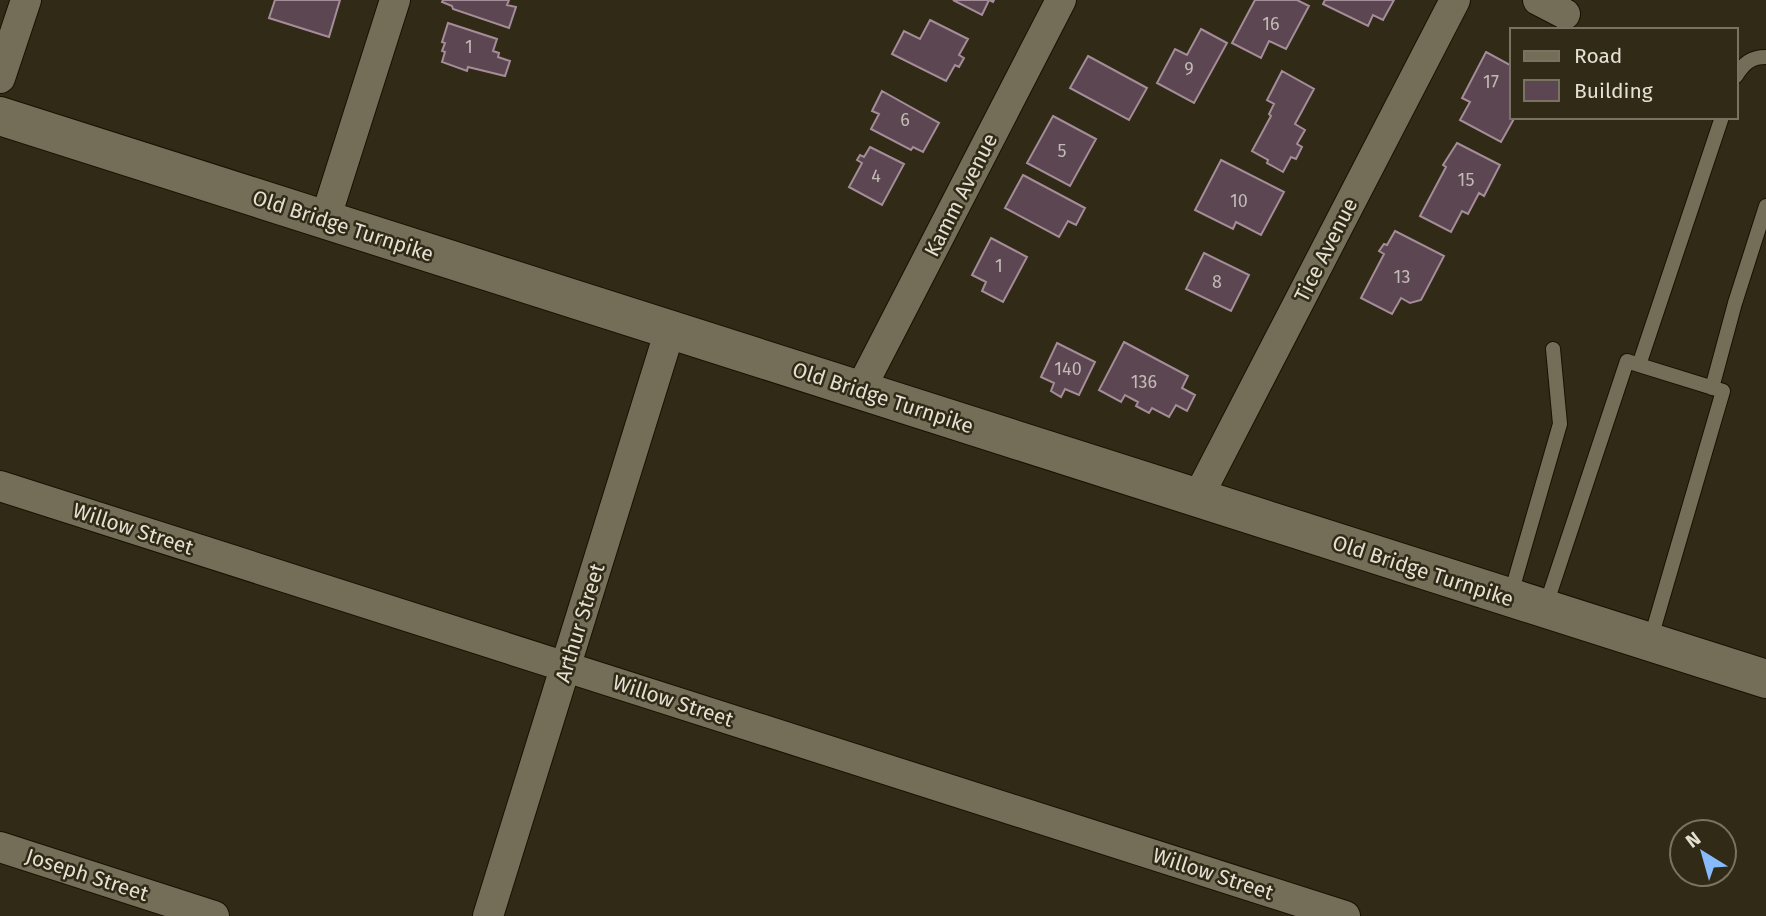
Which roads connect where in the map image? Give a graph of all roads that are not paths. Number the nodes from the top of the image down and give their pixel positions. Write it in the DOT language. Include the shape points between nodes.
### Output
graph roads {
  1 [pos="26,0"];
  2 [pos="395,0"];
  3 [pos="1061,0"];
  4 [pos="1455,0"];
  5 [pos="1538,0"];
  6 [pos="1565,14"];
  7 [pos="1766,57"];
  8 [pos="1738,74"];
  9 [pos="0,78"];
  10 [pos="0,116"];
  11 [pos="1721,119"];
  12 [pos="1766,206"];
  13 [pos="324,220"];
  14 [pos="670,330"];
  15 [pos="1553,349"];
  16 [pos="1639,365"];
  17 [pos="1712,387"];
  18 [pos="860,390"];
  19 [pos="0,486"];
  20 [pos="1197,499"];
  21 [pos="1527,604"];
  22 [pos="1649,642"];
  23 [pos="566,667"];
  24 [pos="1766,679"];
  25 [pos="0,847"];
  26 [pos="214,916"];
  27 [pos="488,916"];
  28 [pos="1345,916"];
  1 -- 9 [label="street"];
  2 -- 13 [label="street"];
  3 -- 18 [label="street, Kamm Avenue"];
  4 -- 20 [label="street, Tice Avenue"];
  5 -- 6 [label="street"];
  7 -- 8 [label="lane" via="1749,60"];
  10 -- 13 [label="street, Old Bridge Turnpike"];
  11 -- 16 [label="lane"];
  12 -- 17 [label="lane"];
  13 -- 14 [label="street, Old Bridge Turnpike"];
  14 -- 18 [label="street, Old Bridge Turnpike"];
  14 -- 23 [label="street, Arthur Street"];
  15 -- 21 [label="lane" via="1560,425"];
  16 -- 17 [label="lane"];
  16 -- 21 [label="lane" via="1627,361"];
  17 -- 22 [label="lane" via="1723,391"];
  18 -- 20 [label="street, Old Bridge Turnpike"];
  19 -- 23 [label="street, Willow Street"];
  20 -- 21 [label="street, Old Bridge Turnpike"];
  21 -- 22 [label="street, Old Bridge Turnpike"];
  22 -- 24 [label="street, Old Bridge Turnpike"];
  23 -- 27 [label="street, Arthur Street"];
  23 -- 28 [label="street, Willow Street"];
  25 -- 26 [label="street, Joseph Street"];
}
